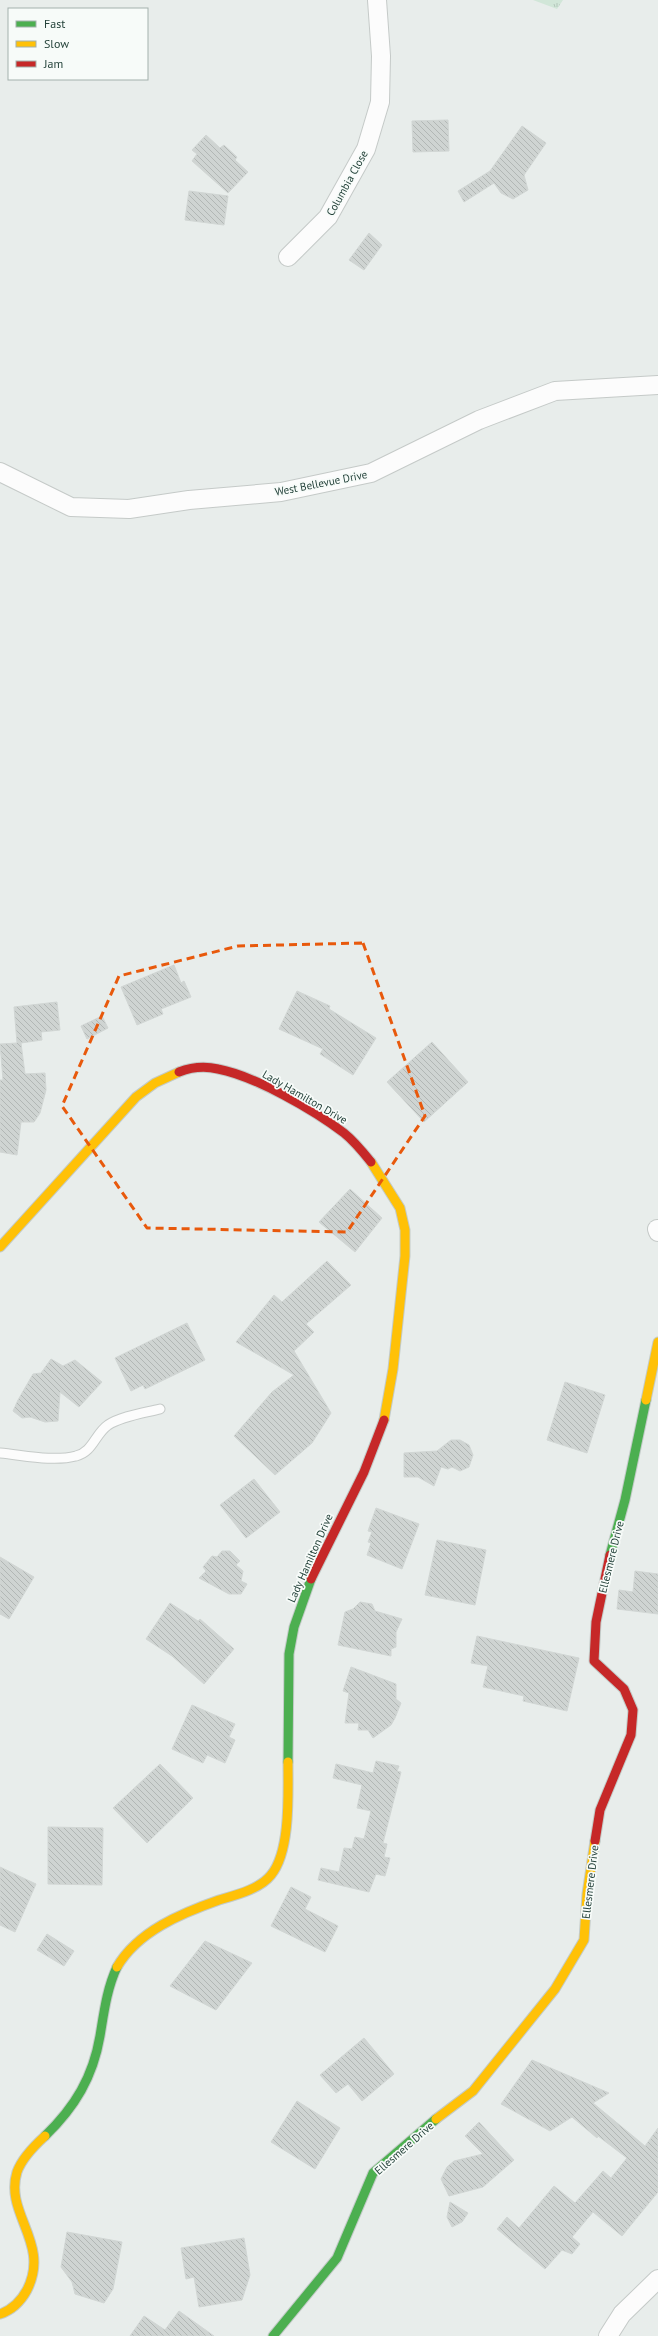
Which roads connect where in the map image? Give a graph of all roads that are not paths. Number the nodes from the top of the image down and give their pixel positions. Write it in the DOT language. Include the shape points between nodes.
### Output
graph roads {
  1 [pos="377,0"];
  2 [pos="288,257"];
  3 [pos="658,385"];
  4 [pos="0,472"];
  5 [pos="0,1247"];
  6 [pos="658,1342"];
  7 [pos="160,1409"];
  8 [pos="0,1453"];
  9 [pos="658,2279"];
  10 [pos="0,2314"];
  11 [pos="273,2336"];
  12 [pos="608,2336"];
  1 -- 2 [label="street, Columbia Close" via="381,56 380,102 366,149 328,218"];
  3 -- 4 [label="street, West Bellevue Drive" via="555,391 479,420 372,474 281,492 189,500 130,509 71,507"];
  5 -- 10 [label="street, Lady Hamilton Drive" via="136,1097 160,1079 187,1067 211,1068 242,1075 286,1097 348,1135 387,1184 403,1213 405,1245 388,1404 376,1445 302,1604 289,1654 287,1801 283,1852 272,1875 240,1894 194,1909 155,1930 129,1950 116,1966 108,1993 101,2040 88,2080 64,2117 36,2143 17,2173 16,2195 36,2256 34,2281 21,2300 7,2313"];
  6 -- 11 [label="street, Ellesmere Drive" via="627,1491 601,1594 593,1649 594,1661 624,1689 633,1710 631,1735 600,1810 584,1940 555,1989 473,2091 372,2173 337,2258"];
  7 -- 8 [label="lane" via="108,1425 88,1451 77,1456 62,1458"];
  9 -- 12 [label="street" via="622,2314"];
}
